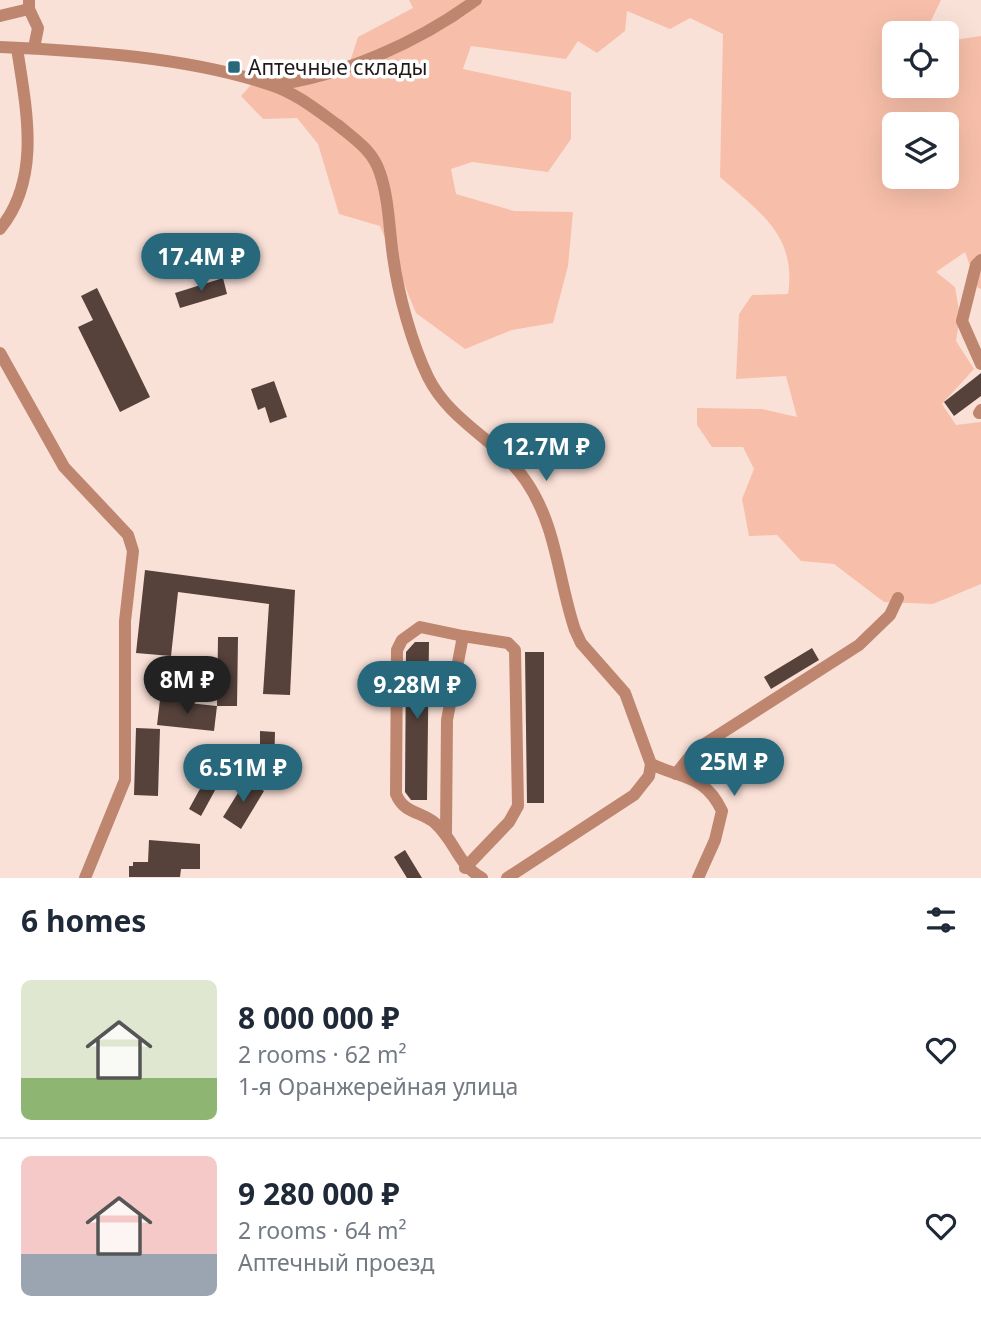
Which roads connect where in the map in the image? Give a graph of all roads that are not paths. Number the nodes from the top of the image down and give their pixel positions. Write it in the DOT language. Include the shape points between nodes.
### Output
graph roads {
  1 [pos="476,0"];
  2 [pos="29,4"];
  3 [pos="0,16"];
  4 [pos="0,47"];
  5 [pos="17,48"];
  6 [pos="34,48"];
  7 [pos="273,85"];
  8 [pos="0,229"];
  9 [pos="981,260"];
  10 [pos="0,354"];
  11 [pos="981,364"];
  12 [pos="898,598"];
  13 [pos="463,636"];
  14 [pos="652,764"];
  15 [pos="677,774"];
  16 [pos="446,833"];
  17 [pos="465,868"];
  18 [pos="85,878"];
  19 [pos="482,878"];
  20 [pos="507,878"];
  21 [pos="698,878"];
  1 -- 7 [label="street" via="397,46 336,70"];
  2 -- 3 [label="street"];
  2 -- 6 [label="street" via="38,28"];
  4 -- 5 [label="street"];
  5 -- 6 [label="street"];
  5 -- 8 [label="street" via="29,135 15,212"];
  6 -- 7 [label="street" via="96,51"];
  7 -- 14 [label="street" via="318,110 367,148 374,160 384,189 393,260 425,371 450,408 526,481 555,542 575,630 625,693"];
  9 -- 11 [label="street" via="962,321"];
  10 -- 18 [label="street" via="64,467 128,535 133,551 125,621 125,780"];
  12 -- 15 [label="street" via="890,615 859,645 695,750"];
  13 -- 16 [label="street" via="447,720"];
  13 -- 16 [label="street" via="420,628 402,640 397,650 396,794 407,810 429,818"];
  13 -- 17 [label="street" via="508,643 514,650 518,806 509,822"];
  14 -- 15 [label="street"];
  14 -- 20 [label="street" via="634,795"];
  15 -- 21 [label="street" via="698,780 722,811"];
  16 -- 17 [label="street"];
  17 -- 19 [label="street"];
}
